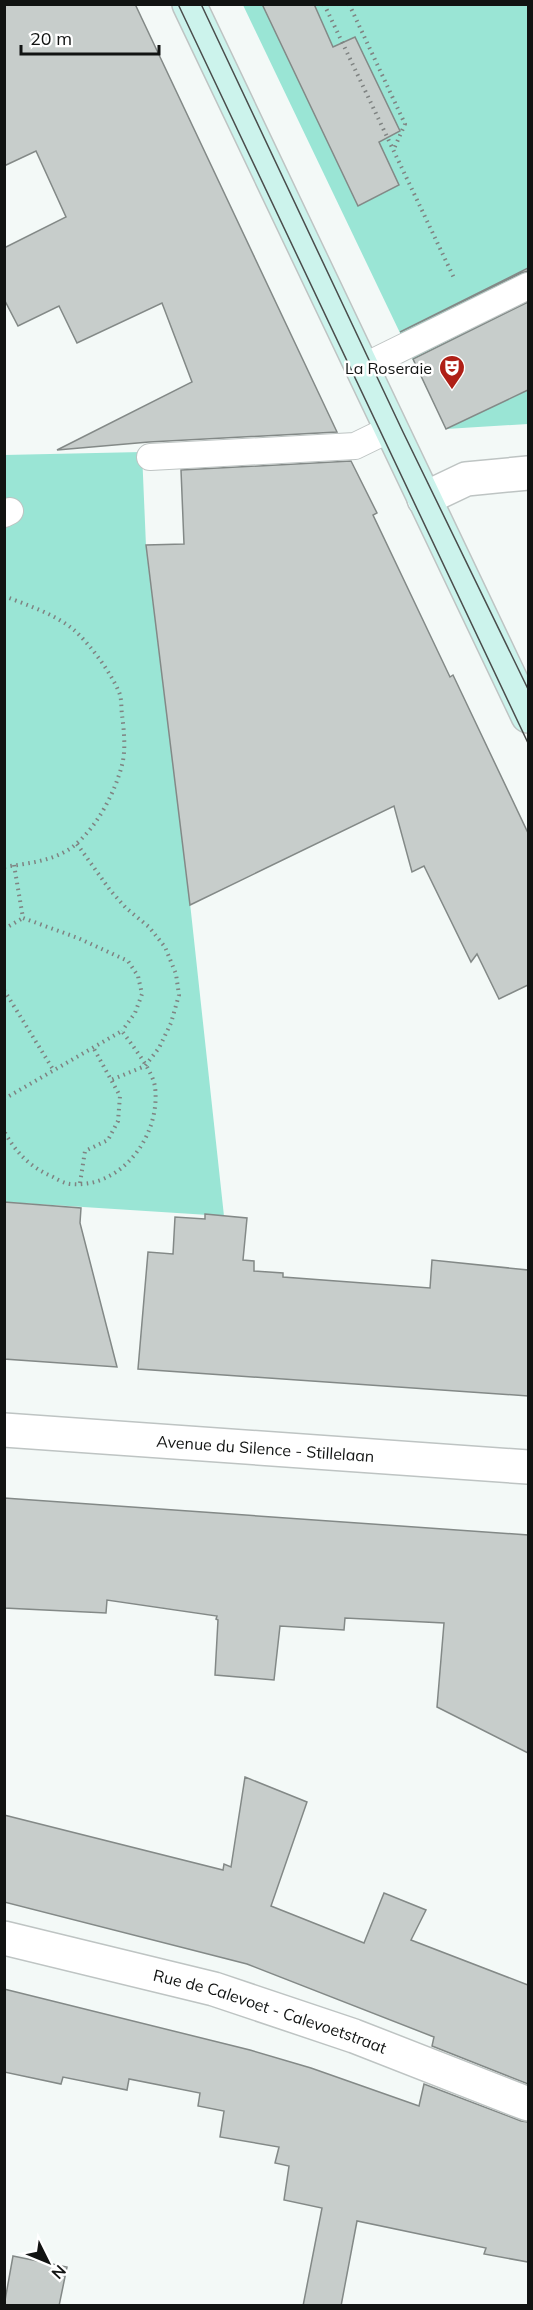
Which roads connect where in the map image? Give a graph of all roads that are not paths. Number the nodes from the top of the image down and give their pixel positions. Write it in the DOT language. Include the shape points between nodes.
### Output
graph roads {
  1 [pos="189,4"];
  2 [pos="528,286"];
  3 [pos="361,368"];
  4 [pos="390,429"];
  5 [pos="150,457"];
  6 [pos="528,472"];
  7 [pos="424,499"];
  8 [pos="528,716"];
  9 [pos="4,1430"];
  10 [pos="528,1467"];
  11 [pos="4,1938"];
  12 [pos="528,2104"];
  1 -- 3 [label="main road"];
  2 -- 3 [label="lane"];
  3 -- 4 [label="main road"];
  4 -- 5 [label="lane" via="355,446"];
  4 -- 7 [label="main road"];
  6 -- 7 [label="street" via="466,479"];
  7 -- 8 [label="main road"];
  9 -- 10 [label="street, Avenue du Silence - Stillelaan"];
  11 -- 12 [label="street, Rue de Calevoet - Calevoetstraat" via="214,1989 354,2036"];
}
